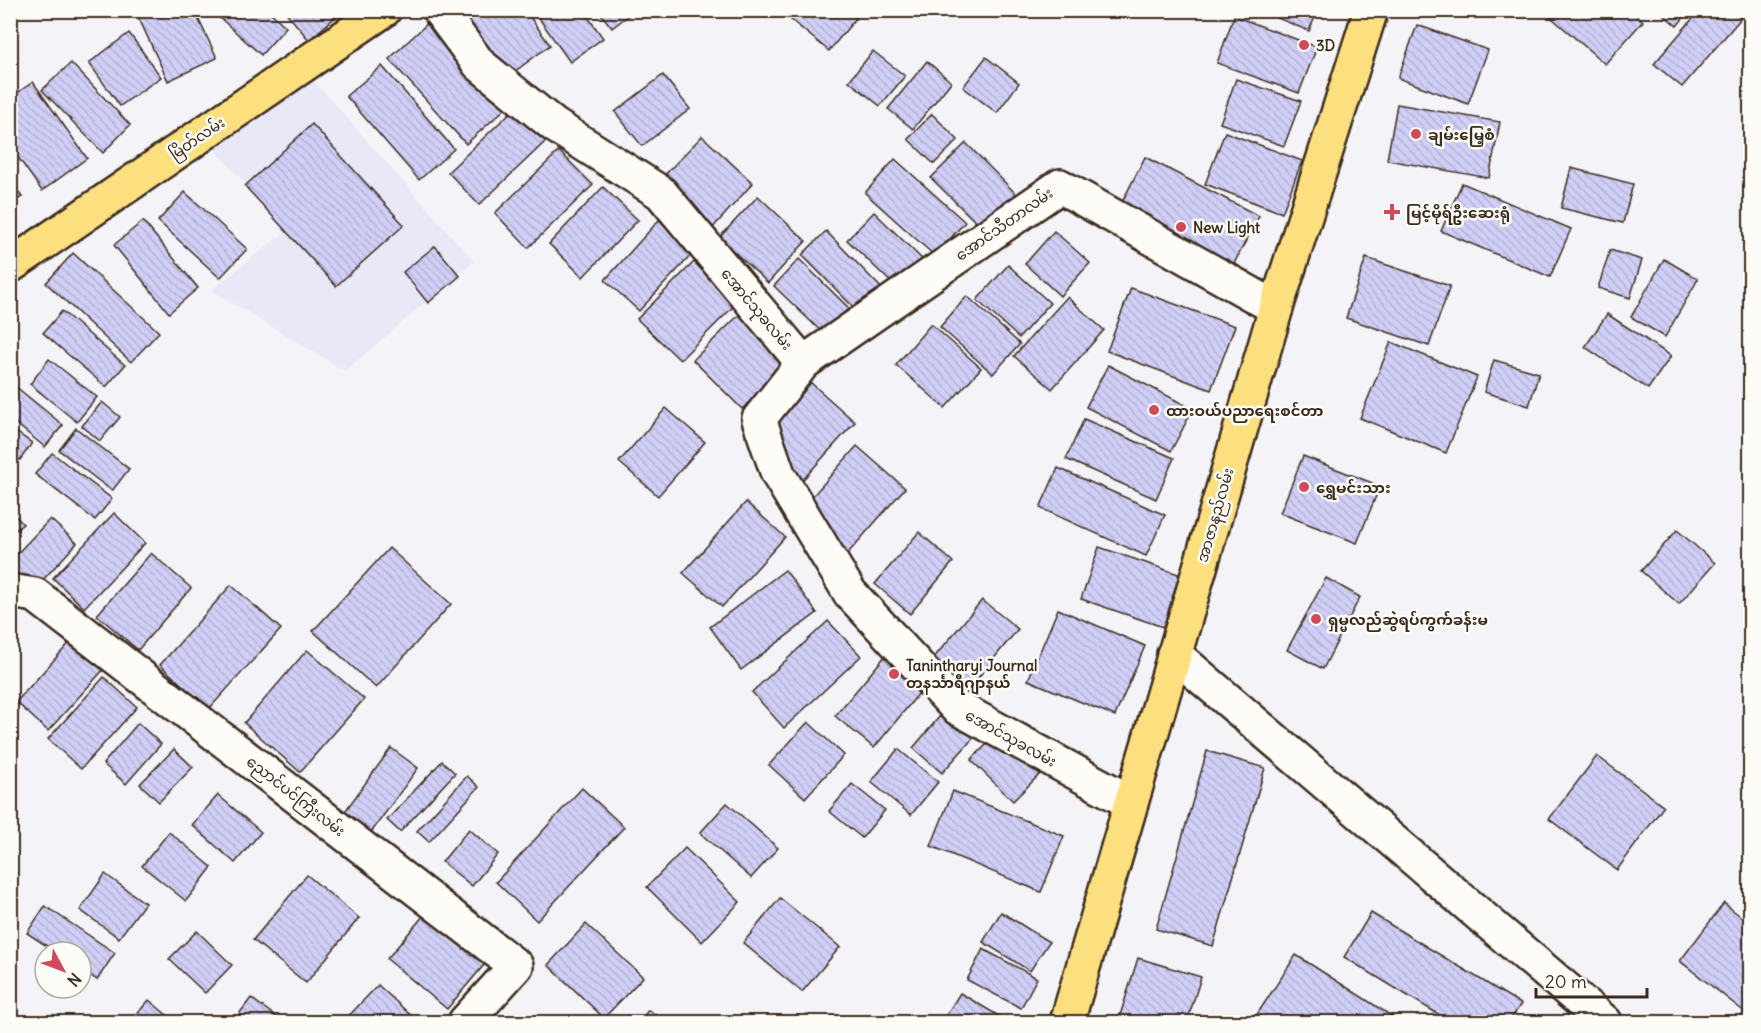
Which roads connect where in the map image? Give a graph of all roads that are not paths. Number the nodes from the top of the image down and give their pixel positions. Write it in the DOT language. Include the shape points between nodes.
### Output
graph roads {
  1 [pos="384,10"];
  2 [pos="439,10"];
  3 [pos="1371,10"];
  4 [pos="10,266"];
  5 [pos="1276,308"];
  6 [pos="803,363"];
  7 [pos="10,591"];
  8 [pos="1174,654"];
  9 [pos="1130,802"];
  10 [pos="465,1023"];
  11 [pos="1067,1023"];
  12 [pos="1605,1023"];
  1 -- 4 [label="main road, မြိတ်လမ်း"];
  2 -- 6 [label="street, အောင်သုခလမ်း" via="488,71 554,125 661,193"];
  3 -- 5 [label="main road, အာဇာနည်လမ်း"];
  5 -- 6 [label="street, အောင်သီတာလမ်း" via="1060,186"];
  5 -- 8 [label="main road, အာဇာနည်လမ်း"];
  6 -- 9 [label="street, အောင်သုခလမ်း" via="759,418 778,474 850,593 956,707"];
  7 -- 10 [label="street, ညောင်ပင်ကြီးလမ်း" via="35,595 516,966"];
  8 -- 9 [label="main road, အာဇာနည်လမ်း"];
  8 -- 12 [label="street"];
  9 -- 11 [label="main road, အာဇာနည်လမ်း"];
}
